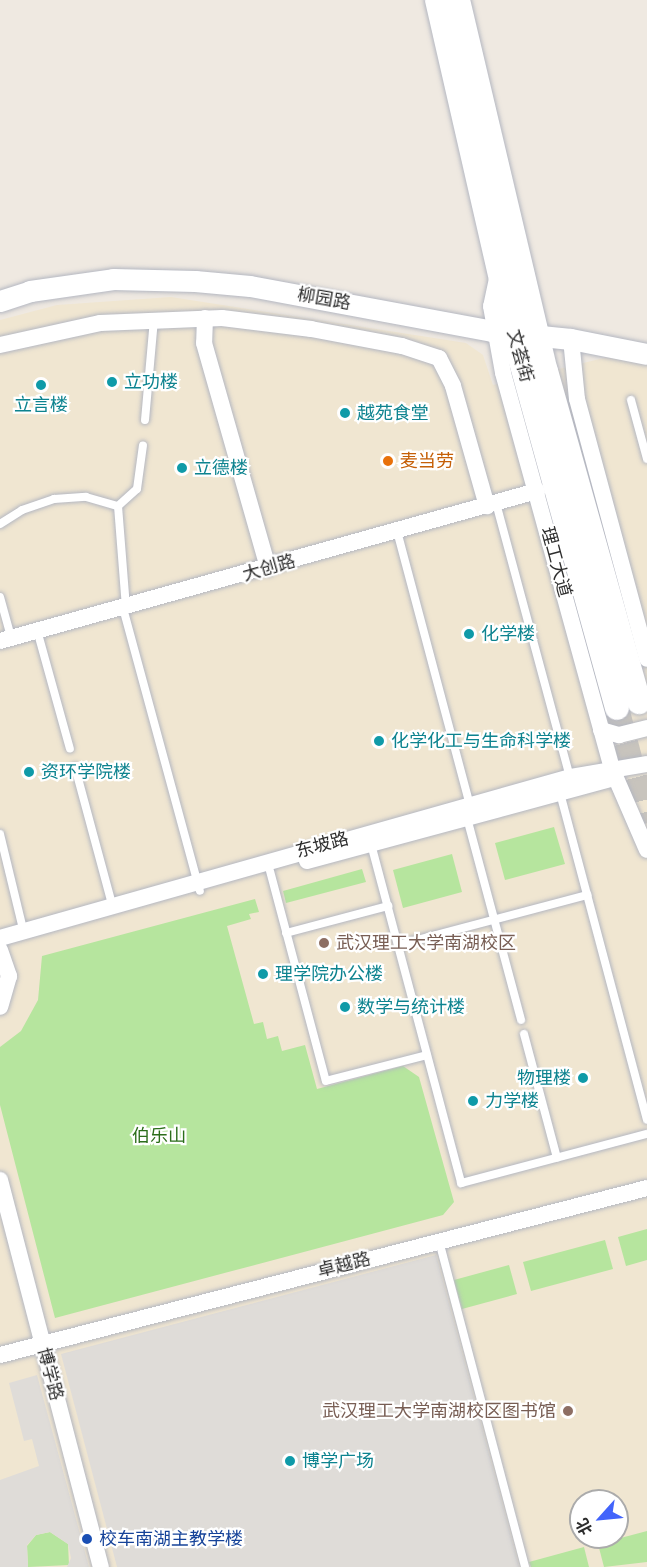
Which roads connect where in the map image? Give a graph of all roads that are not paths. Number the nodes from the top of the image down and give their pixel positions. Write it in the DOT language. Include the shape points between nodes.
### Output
graph roads {
  1 [pos="437,0"];
  2 [pos="458,0"];
  3 [pos="0,302"];
  4 [pos="205,318"];
  5 [pos="154,320"];
  6 [pos="514,333"];
  7 [pos="571,339"];
  8 [pos="0,345"];
  9 [pos="647,354"];
  10 [pos="631,399"];
  11 [pos="145,420"];
  12 [pos="143,445"];
  13 [pos="647,459"];
  14 [pos="537,491"];
  15 [pos="491,504"];
  16 [pos="118,506"];
  17 [pos="0,524"];
  18 [pos="397,531"];
  19 [pos="268,568"];
  20 [pos="0,597"];
  21 [pos="124,608"];
  22 [pos="37,630"];
  23 [pos="6,639"];
  24 [pos="647,659"];
  25 [pos="628,705"];
  26 [pos="647,728"];
  27 [pos="601,730"];
  28 [pos="70,749"];
  29 [pos="647,764"];
  30 [pos="75,767"];
  31 [pos="613,774"];
  32 [pos="570,777"];
  33 [pos="560,793"];
  34 [pos="468,812"];
  35 [pos="0,834"];
  36 [pos="371,844"];
  37 [pos="647,850"];
  38 [pos="270,871"];
  39 [pos="198,885"];
  40 [pos="587,895"];
  41 [pos="112,904"];
  42 [pos="388,906"];
  43 [pos="494,920"];
  44 [pos="23,929"];
  45 [pos="286,933"];
  46 [pos="0,938"];
  47 [pos="398,945"];
  48 [pos="0,949"];
  49 [pos="0,1007"];
  50 [pos="521,1020"];
  51 [pos="524,1034"];
  52 [pos="427,1055"];
  53 [pos="647,1120"];
  54 [pos="647,1134"];
  55 [pos="558,1158"];
  56 [pos="0,1180"];
  57 [pos="647,1188"];
  58 [pos="439,1241"];
  59 [pos="42,1343"];
  60 [pos="0,1355"];
  61 [pos="101,1567"];
  62 [pos="525,1567"];
  1 -- 6 [label="main road, 文荟街"];
  2 -- 6 [label="main road, 文荟街"];
  3 -- 6 [label="street, 柳园路" via="30,291 113,279 195,281 250,286"];
  4 -- 5 [label="street"];
  4 -- 15 [label="street" via="310,329 402,346 439,358 453,386"];
  4 -- 19 [label="street" via="204,344"];
  5 -- 8 [label="street" via="74,327"];
  5 -- 11 [label="lane"];
  6 -- 7 [label="street, 柳园路"];
  6 -- 14 [label="street, 理工大道"];
  6 -- 25 [label="main road, 文荟街"];
  7 -- 9 [label="street, 柳园路"];
  7 -- 24 [label="street" via="577,399"];
  10 -- 13 [label="lane"];
  12 -- 16 [label="lane" via="137,489"];
  14 -- 15 [label="street, 大创路"];
  14 -- 27 [label="street, 理工大道"];
  15 -- 18 [label="street, 大创路"];
  15 -- 32 [label="lane"];
  16 -- 17 [label="lane" via="86,497 54,499 22,510"];
  16 -- 21 [label="lane"];
  18 -- 19 [label="street, 大创路"];
  18 -- 34 [label="lane"];
  19 -- 21 [label="street, 大创路"];
  20 -- 23 [label="lane"];
  21 -- 22 [label="street, 大创路"];
  21 -- 39 [label="lane"];
  22 -- 23 [label="street, 大创路"];
  22 -- 28 [label="lane"];
  26 -- 27 [label="street" via="619,735"];
  27 -- 31 [label="street, 理工大道"];
  29 -- 31 [label="street, 东坡路"];
  30 -- 41 [label="lane"];
  31 -- 32 [label="street, 东坡路"];
  31 -- 33 [label="street, 东坡路"];
  31 -- 37 [label="street, 理工大道"];
  32 -- 34 [label="street, 东坡路"];
  33 -- 34 [label="street, 东坡路"];
  33 -- 40 [label="lane"];
  34 -- 36 [label="street, 东坡路"];
  34 -- 39 [label="street, 东坡路"];
  34 -- 43 [label="lane"];
  35 -- 44 [label="lane"];
  36 -- 38 [label="street, 东坡路"];
  36 -- 42 [label="lane"];
  38 -- 39 [label="street, 东坡路"];
  38 -- 45 [label="lane"];
  39 -- 41 [label="street, 东坡路"];
  39 -- 48 [label="street, 东坡路"];
  40 -- 43 [label="lane"];
  40 -- 53 [label="lane"];
  41 -- 44 [label="street, 东坡路"];
  42 -- 45 [label="lane"];
  42 -- 47 [label="lane"];
  43 -- 47 [label="lane"];
  43 -- 50 [label="lane"];
  44 -- 46 [label="street, 东坡路"];
  45 -- 52 [label="lane" via="326,1082"];
  47 -- 52 [label="lane"];
  48 -- 49 [label="street" via="9,976"];
  51 -- 55 [label="lane"];
  52 -- 55 [label="lane" via="461,1183"];
  54 -- 55 [label="lane"];
  56 -- 59 [label="street, 博学路"];
  57 -- 58 [label="street, 卓越路"];
  58 -- 59 [label="street, 卓越路"];
  58 -- 62 [label="lane"];
  59 -- 60 [label="street, 卓越路"];
  59 -- 61 [label="street, 博学路"];
}
